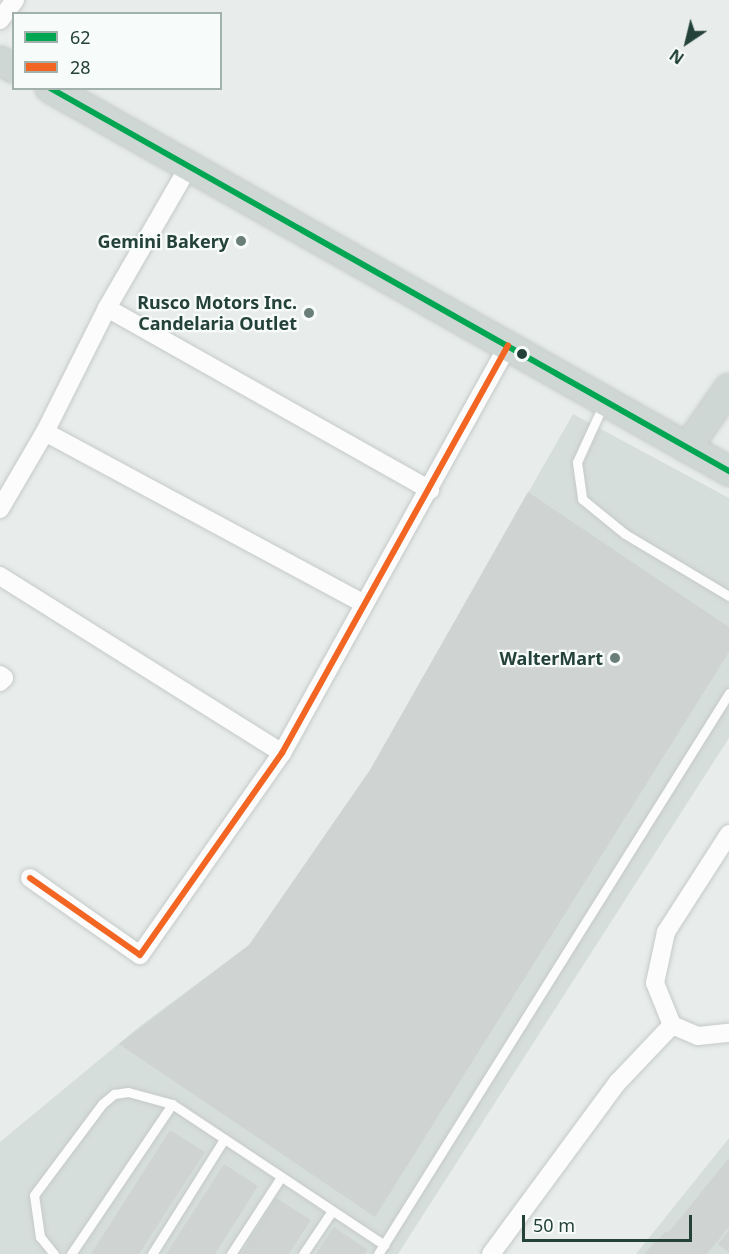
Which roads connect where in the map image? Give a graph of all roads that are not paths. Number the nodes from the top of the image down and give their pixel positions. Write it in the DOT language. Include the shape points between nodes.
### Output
graph roads {
  1 [pos="15,0"];
  2 [pos="0,20"];
  3 [pos="54,90"];
  4 [pos="189,166"];
  5 [pos="107,308"];
  6 [pos="508,346"];
  7 [pos="729,388"];
  8 [pos="605,401"];
  9 [pos="45,432"];
  10 [pos="687,448"];
  11 [pos="729,471"];
  12 [pos="430,490"];
  13 [pos="0,509"];
  14 [pos="0,576"];
  15 [pos="729,596"];
  16 [pos="364,604"];
  17 [pos="0,675"];
  18 [pos="0,682"];
  19 [pos="729,693"];
  20 [pos="282,753"];
  21 [pos="729,834"];
  22 [pos="30,878"];
  23 [pos="672,1025"];
  24 [pos="729,1033"];
  25 [pos="172,1104"];
  26 [pos="224,1138"];
  27 [pos="281,1177"];
  28 [pos="332,1211"];
  29 [pos="384,1245"];
  30 [pos="54,1254"];
  31 [pos="71,1254"];
  32 [pos="152,1254"];
  33 [pos="231,1254"];
  34 [pos="303,1254"];
  35 [pos="378,1254"];
  36 [pos="491,1254"];
  1 -- 2 [label="street"];
  3 -- 4 [label="main road"];
  4 -- 5 [label="street"];
  4 -- 6 [label="main road"];
  5 -- 9 [label="street"];
  5 -- 12 [label="street"];
  6 -- 8 [label="main road"];
  6 -- 12 [label="street"];
  7 -- 10 [label="main road"];
  8 -- 10 [label="main road"];
  8 -- 15 [label="lane" via="577,462 582,499 625,534"];
  9 -- 13 [label="street"];
  9 -- 16 [label="street"];
  10 -- 11 [label="main road"];
  12 -- 16 [label="street"];
  14 -- 20 [label="street"];
  16 -- 20 [label="street"];
  17 -- 18 [label="street" via="4,678"];
  19 -- 29 [label="lane"];
  20 -- 22 [label="street" via="140,955"];
  21 -- 23 [label="street" via="666,932 655,983"];
  23 -- 24 [label="street" via="698,1036"];
  23 -- 36 [label="street" via="618,1082"];
  25 -- 26 [label="lane"];
  25 -- 30 [label="lane" via="128,1092 114,1094 102,1104 34,1195 40,1237"];
  25 -- 31 [label="lane"];
  26 -- 27 [label="lane"];
  26 -- 32 [label="lane"];
  27 -- 28 [label="lane"];
  27 -- 33 [label="lane"];
  28 -- 29 [label="lane"];
  28 -- 34 [label="lane"];
  29 -- 35 [label="lane"];
}
